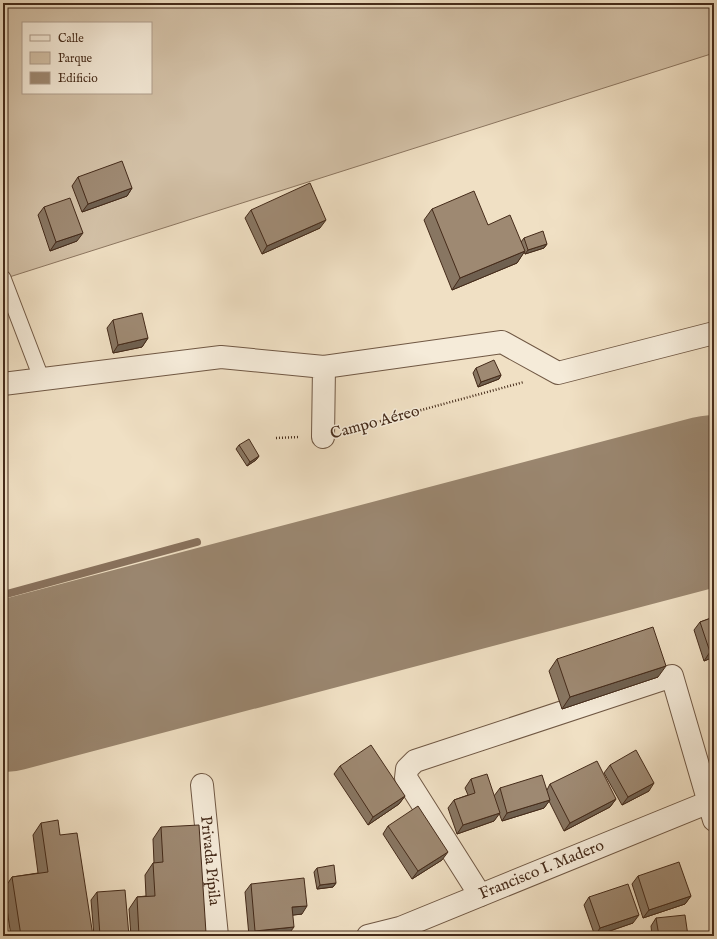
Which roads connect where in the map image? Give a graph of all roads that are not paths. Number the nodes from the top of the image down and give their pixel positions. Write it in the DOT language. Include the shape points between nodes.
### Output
graph roads {
  1 [pos="3,278"];
  2 [pos="714,333"];
  3 [pos="324,367"];
  4 [pos="42,380"];
  5 [pos="3,384"];
  6 [pos="323,437"];
  7 [pos="202,785"];
  8 [pos="712,808"];
  9 [pos="480,895"];
  10 [pos="404,932"];
  11 [pos="217,936"];
  12 [pos="368,936"];
  1 -- 4 [label="lane"];
  2 -- 3 [label="street" via="558,374 502,342"];
  3 -- 4 [label="street" via="221,357"];
  3 -- 6 [label="street, Campo Aéreo"];
  4 -- 5 [label="street"];
  7 -- 11 [label="street, Privada Pípila"];
  8 -- 9 [label="street, Francisco I. Madero"];
  8 -- 9 [label="street" via="672,676 415,761 407,768 406,778"];
  9 -- 10 [label="street, Francisco I. Madero"];
  10 -- 12 [label="street, Francisco I. Madero"];
}
